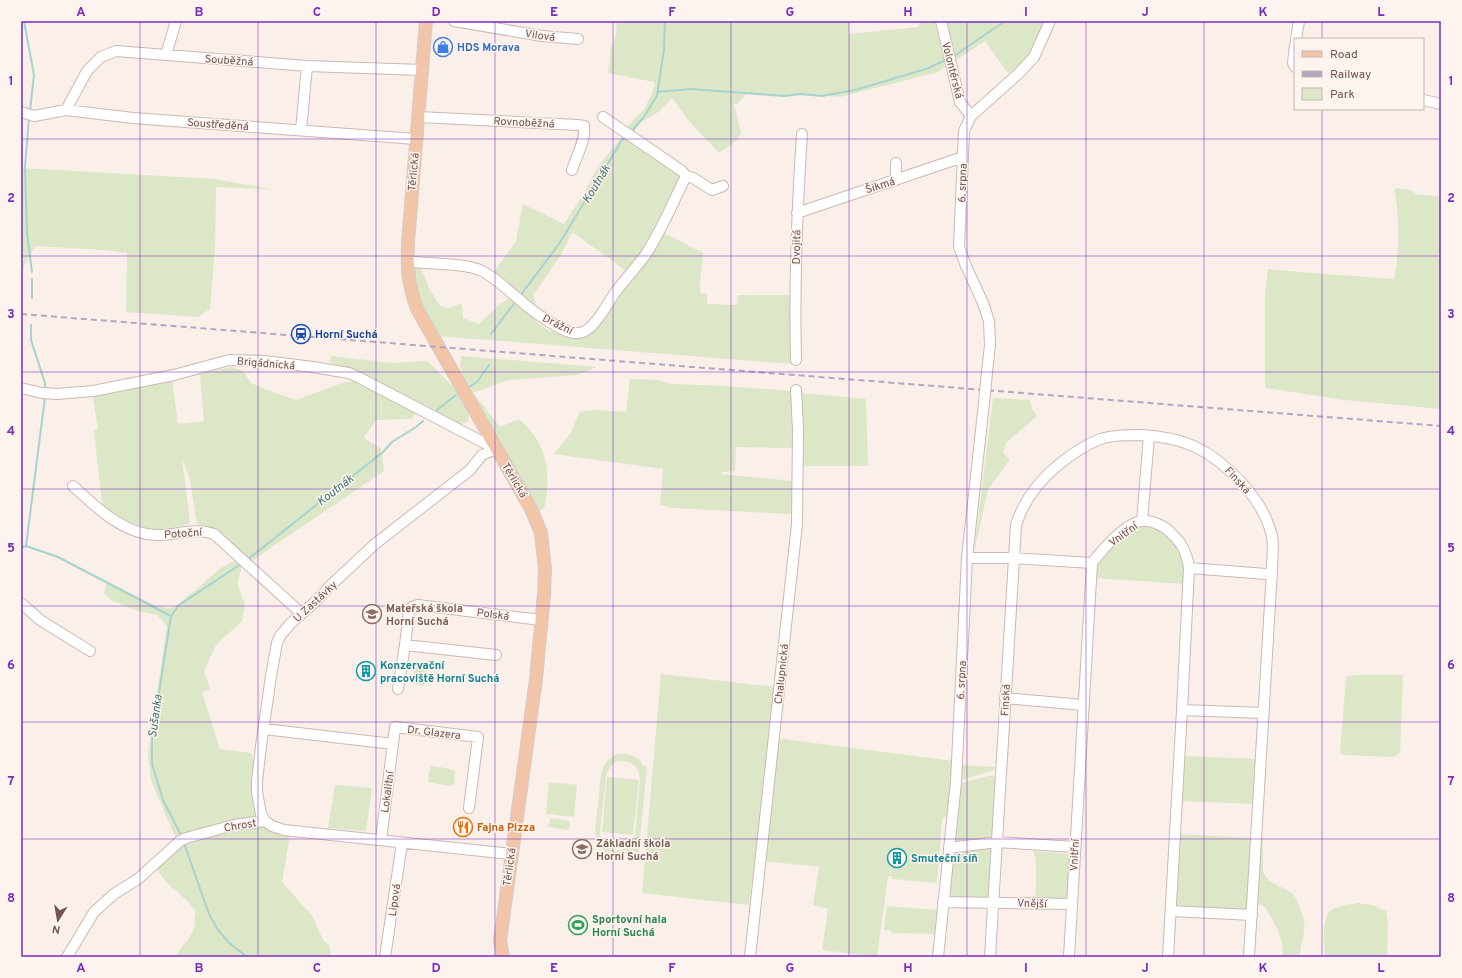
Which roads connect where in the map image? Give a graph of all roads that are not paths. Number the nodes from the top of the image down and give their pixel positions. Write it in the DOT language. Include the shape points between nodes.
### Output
graph roads {
  1 [pos="176,21"];
  2 [pos="426,21"];
  3 [pos="454,21"];
  4 [pos="941,21"];
  5 [pos="1050,21"];
  6 [pos="1299,21"];
  7 [pos="1296,38"];
  8 [pos="578,39"];
  9 [pos="1294,54"];
  10 [pos="166,55"];
  11 [pos="1294,65"];
  12 [pos="307,66"];
  13 [pos="422,70"];
  14 [pos="1424,100"];
  15 [pos="1441,104"];
  16 [pos="66,110"];
  17 [pos="21,112"];
  18 [pos="971,116"];
  19 [pos="418,117"];
  20 [pos="603,117"];
  21 [pos="302,130"];
  22 [pos="802,134"];
  23 [pos="416,139"];
  24 [pos="962,157"];
  25 [pos="896,163"];
  26 [pos="572,170"];
  27 [pos="686,176"];
  28 [pos="896,180"];
  29 [pos="723,186"];
  30 [pos="797,213"];
  31 [pos="407,261"];
  32 [pos="796,360"];
  33 [pos="22,390"];
  34 [pos="796,390"];
  35 [pos="1149,436"];
  36 [pos="496,449"];
  37 [pos="73,486"];
  38 [pos="1142,521"];
  39 [pos="967,558"];
  40 [pos="1013,558"];
  41 [pos="1092,563"];
  42 [pos="1188,568"];
  43 [pos="1271,573"];
  44 [pos="21,604"];
  45 [pos="302,613"];
  46 [pos="542,620"];
  47 [pos="405,645"];
  48 [pos="90,651"];
  49 [pos="496,656"];
  50 [pos="398,689"];
  51 [pos="1005,698"];
  52 [pos="1083,705"];
  53 [pos="1182,710"];
  54 [pos="1263,713"];
  55 [pos="264,729"];
  56 [pos="393,744"];
  57 [pos="469,808"];
  58 [pos="265,821"];
  59 [pos="381,840"];
  60 [pos="997,842"];
  61 [pos="402,843"];
  62 [pos="1075,847"];
  63 [pos="949,848"];
  64 [pos="511,854"];
  65 [pos="943,902"];
  66 [pos="993,902"];
  67 [pos="1072,904"];
  68 [pos="1170,911"];
  69 [pos="1252,915"];
  70 [pos="67,957"];
  71 [pos="385,957"];
  72 [pos="503,957"];
  73 [pos="750,957"];
  74 [pos="938,957"];
  75 [pos="990,957"];
  76 [pos="1069,957"];
  77 [pos="1168,957"];
  78 [pos="1249,957"];
  1 -- 10 [label="street"];
  2 -- 13 [label="main road, Těrlická"];
  3 -- 8 [label="street, Vilová" via="542,36"];
  4 -- 18 [label="street, Volontérská" via="960,102"];
  5 -- 18 [label="street, 6. srpna" via="1034,57 1027,66"];
  6 -- 7 [label="street"];
  9 -- 11 [label="street"];
  10 -- 12 [label="street, Souběžná"];
  10 -- 16 [label="street, Souběžná" via="116,51 101,57 87,71"];
  12 -- 13 [label="street, Souběžná"];
  12 -- 21 [label="street"];
  13 -- 19 [label="main road, Těrlická"];
  14 -- 15 [label="street"];
  16 -- 17 [label="street, Soustředěná" via="34,116"];
  16 -- 21 [label="street, Soustředěná" via="133,118"];
  18 -- 24 [label="street, 6. srpna" via="964,130"];
  19 -- 23 [label="main road, Těrlická"];
  19 -- 26 [label="street, Rovnoběžná" via="584,126"];
  20 -- 27 [label="street"];
  21 -- 23 [label="street, Soustředěná"];
  22 -- 30 [label="street, Dvojitá"];
  23 -- 31 [label="main road, Těrlická"];
  24 -- 28 [label="street, Šikmá"];
  24 -- 39 [label="street, 6. srpna, bridge" via="959,247 989,321 990,345"];
  25 -- 28 [label="street"];
  27 -- 29 [label="street" via="712,190"];
  27 -- 31 [label="street, Drážní" via="645,255 585,332 577,334 565,330 537,314 482,272 469,267"];
  28 -- 30 [label="street, Šikmá"];
  30 -- 32 [label="street, Dvojitá"];
  31 -- 36 [label="main road, Těrlická" via="409,285 417,309"];
  33 -- 36 [label="street, Brigádnická" via="57,394 93,391 174,376 229,360 313,367 358,377"];
  34 -- 73 [label="street, Chalupnická" via="797,524"];
  35 -- 38 [label="street"];
  35 -- 40 [label="street, Finská" via="1124,435 1098,440 1071,455 1049,473 1020,510"];
  35 -- 43 [label="street, Finská" via="1180,440 1199,448 1225,465 1252,494 1263,512 1272,537"];
  36 -- 45 [label="street, U Zastávky" via="482,455 470,470 375,544"];
  36 -- 46 [label="main road, Těrlická" via="526,498 541,533 545,569"];
  37 -- 45 [label="street, Potoční" via="120,524 140,533 157,535 197,530 214,534"];
  38 -- 41 [label="street, Vnitřní" via="1110,542"];
  38 -- 42 [label="street, Vnitřní" via="1163,527 1176,538 1188,557"];
  39 -- 40 [label="street"];
  39 -- 63 [label="street, 6. srpna" via="956,782"];
  40 -- 41 [label="street"];
  40 -- 51 [label="street, Finská"];
  41 -- 52 [label="street, Vnitřní"];
  42 -- 43 [label="street"];
  42 -- 53 [label="street, Vnitřní"];
  43 -- 54 [label="street, Finská"];
  44 -- 48 [label="street" via="40,620"];
  45 -- 55 [label="street, U Zastávky" via="280,636 277,644"];
  46 -- 47 [label="street, Polská" via="418,605 409,611"];
  46 -- 64 [label="main road, Těrlická"];
  47 -- 49 [label="street"];
  47 -- 50 [label="street, Polská"];
  51 -- 52 [label="street"];
  51 -- 60 [label="street, Finská"];
  52 -- 62 [label="street, Vnitřní"];
  53 -- 54 [label="street"];
  53 -- 68 [label="street, Vnitřní"];
  54 -- 69 [label="street, Finská"];
  55 -- 56 [label="street, Dr. Glazera"];
  55 -- 58 [label="street, U Zastávky" via="257,781 261,814"];
  56 -- 57 [label="street, Dr. Glazera" via="395,727 478,737"];
  56 -- 59 [label="street, Lokalitní"];
  58 -- 59 [label="street, Chrost" via="284,830"];
  58 -- 70 [label="street, Chrost" via="234,825 183,839 138,879 114,894 94,912"];
  59 -- 61 [label="street, Chrost"];
  60 -- 62 [label="street"];
  60 -- 63 [label="street"];
  60 -- 66 [label="street"];
  61 -- 64 [label="street, Chrost"];
  61 -- 71 [label="street, Lipová"];
  62 -- 67 [label="street, Vnitřní"];
  63 -- 65 [label="street, 6. srpna"];
  64 -- 72 [label="main road, Těrlická" via="500,941"];
  65 -- 66 [label="street, Vnější"];
  65 -- 74 [label="street, 6. srpna"];
  66 -- 67 [label="street, Vnější"];
  66 -- 75 [label="street"];
  67 -- 76 [label="street, Vnitřní"];
  68 -- 69 [label="street"];
  68 -- 77 [label="street, Vnitřní"];
  69 -- 78 [label="street, Finská"];
}
